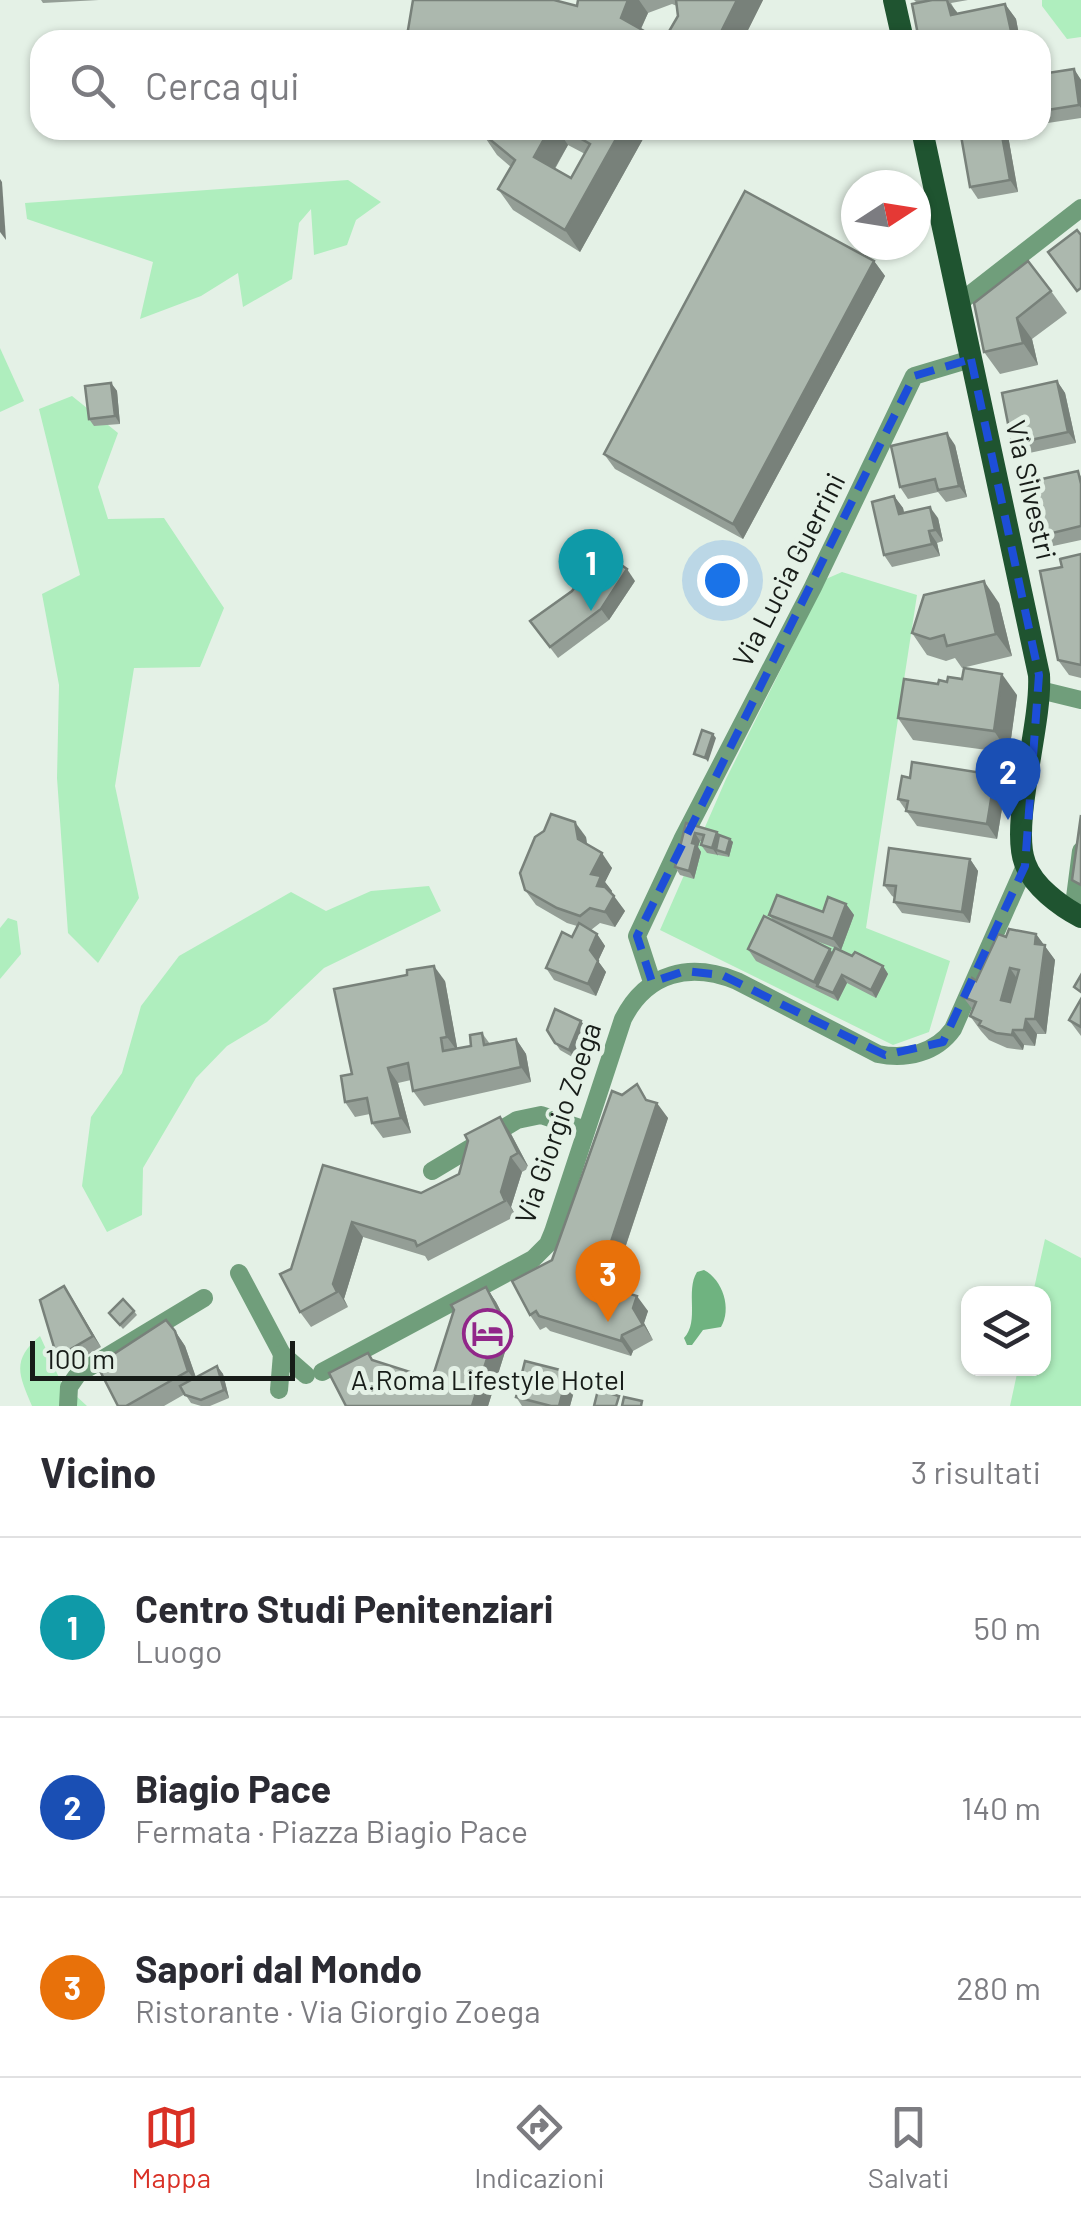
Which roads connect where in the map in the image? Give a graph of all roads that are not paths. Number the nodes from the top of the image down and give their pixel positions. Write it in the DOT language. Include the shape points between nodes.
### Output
graph roads {
  1 [pos="894,0"];
  2 [pos="901,30"];
  3 [pos="924,140"];
  4 [pos="1081,208"];
  5 [pos="959,303"];
  6 [pos="971,359"];
  7 [pos="1040,690"];
  8 [pos="1081,700"];
  9 [pos="1081,851"];
  10 [pos="1026,866"];
  11 [pos="1077,915"];
  12 [pos="652,982"];
  13 [pos="586,1130"];
  14 [pos="432,1171"];
  15 [pos="239,1273"];
  16 [pos="204,1298"];
  17 [pos="282,1354"];
  18 [pos="279,1390"];
  19 [pos="68,1406"];
  1 -- 2 [label="main road"];
  3 -- 5 [label="main road, Via Silvestri"];
  4 -- 5 [label="street"];
  5 -- 6 [label="main road, Via Silvestri"];
  6 -- 7 [label="main road, Via Silvestri"];
  6 -- 12 [label="street, Via Lucia Guerrini" via="914,376 637,936"];
  7 -- 8 [label="street"];
  7 -- 10 [label="main road, Via Silvestri" via="1022,829"];
  9 -- 11 [label="street"];
  10 -- 11 [label="main road"];
  10 -- 12 [label="street" via="953,1029 943,1042 917,1053 878,1054 714,972 685,971"];
  12 -- 13 [label="street, Via Giorgio Zoega" via="622,1019"];
  13 -- 14 [label="street" via="525,1116"];
  13 -- 17 [label="street, Via Giorgio Zoega" via="553,1232 534,1259 314,1373"];
  15 -- 17 [label="street"];
  16 -- 19 [label="street" via="78,1374 68,1387"];
  17 -- 18 [label="street"];
}
